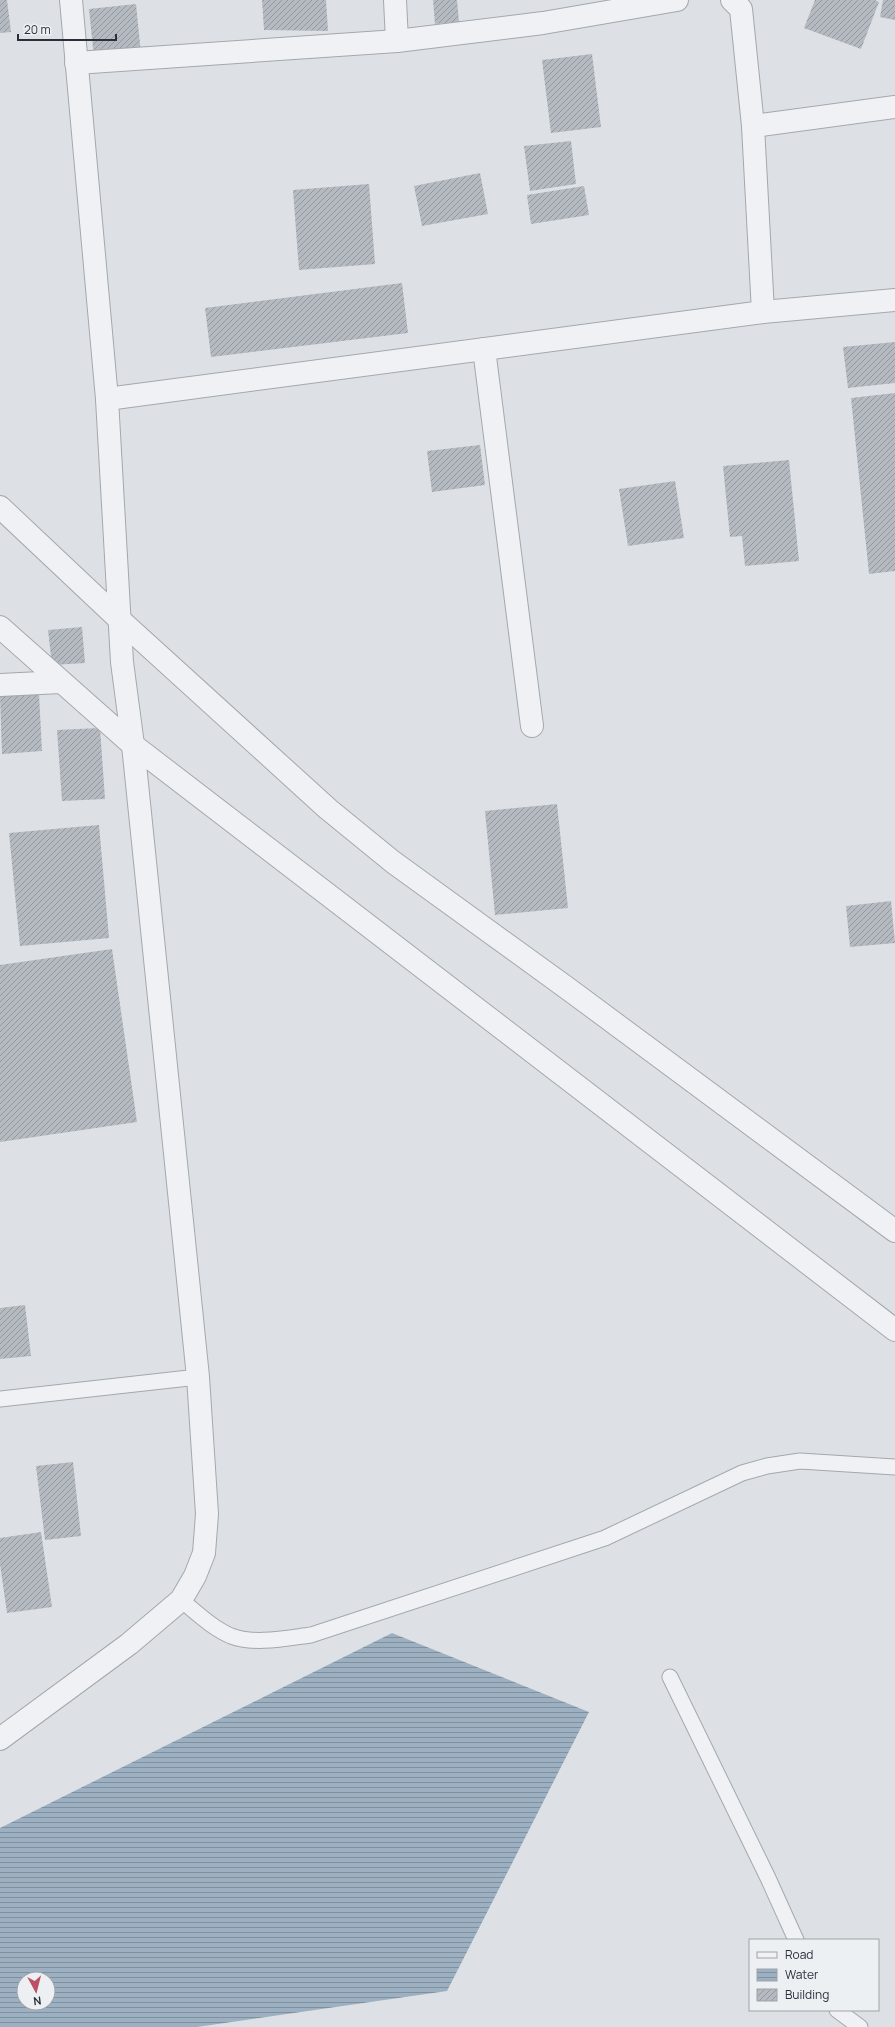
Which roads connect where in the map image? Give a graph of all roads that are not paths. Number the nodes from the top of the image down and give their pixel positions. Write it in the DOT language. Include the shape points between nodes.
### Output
graph roads {
  1 [pos="71,0"];
  2 [pos="395,0"];
  3 [pos="677,0"];
  4 [pos="732,0"];
  5 [pos="397,41"];
  6 [pos="76,63"];
  7 [pos="895,107"];
  8 [pos="753,126"];
  9 [pos="895,300"];
  10 [pos="763,312"];
  11 [pos="484,348"];
  12 [pos="107,399"];
  13 [pos="0,507"];
  14 [pos="120,620"];
  15 [pos="0,627"];
  16 [pos="61,682"];
  17 [pos="0,685"];
  18 [pos="532,726"];
  19 [pos="133,745"];
  20 [pos="895,1231"];
  21 [pos="895,1330"];
  22 [pos="198,1377"];
  23 [pos="0,1399"];
  24 [pos="895,1467"];
  25 [pos="180,1600"];
  26 [pos="670,1677"];
  27 [pos="0,1739"];
  28 [pos="796,1939"];
  29 [pos="838,2011"];
  30 [pos="860,2027"];
  1 -- 6 [label="street"];
  2 -- 5 [label="street"];
  3 -- 5 [label="street" via="543,22"];
  4 -- 8 [label="street" via="741,9"];
  5 -- 6 [label="street"];
  6 -- 12 [label="street"];
  7 -- 8 [label="street"];
  8 -- 10 [label="street"];
  9 -- 10 [label="street"];
  10 -- 11 [label="street"];
  11 -- 12 [label="street"];
  11 -- 18 [label="street"];
  12 -- 14 [label="street"];
  13 -- 14 [label="street"];
  14 -- 19 [label="street" via="122,662"];
  14 -- 20 [label="street" via="328,809 393,862"];
  15 -- 16 [label="street"];
  16 -- 17 [label="street"];
  16 -- 19 [label="street"];
  19 -- 21 [label="street"];
  19 -- 22 [label="street"];
  22 -- 23 [label="lane"];
  22 -- 25 [label="street" via="207,1514 204,1553 195,1576"];
  24 -- 25 [label="lane" via="800,1461 742,1473 605,1538 311,1635 265,1641 232,1636"];
  25 -- 27 [label="street" via="129,1644"];
  26 -- 28 [label="lane"];
  29 -- 30 [label="lane"];
}
